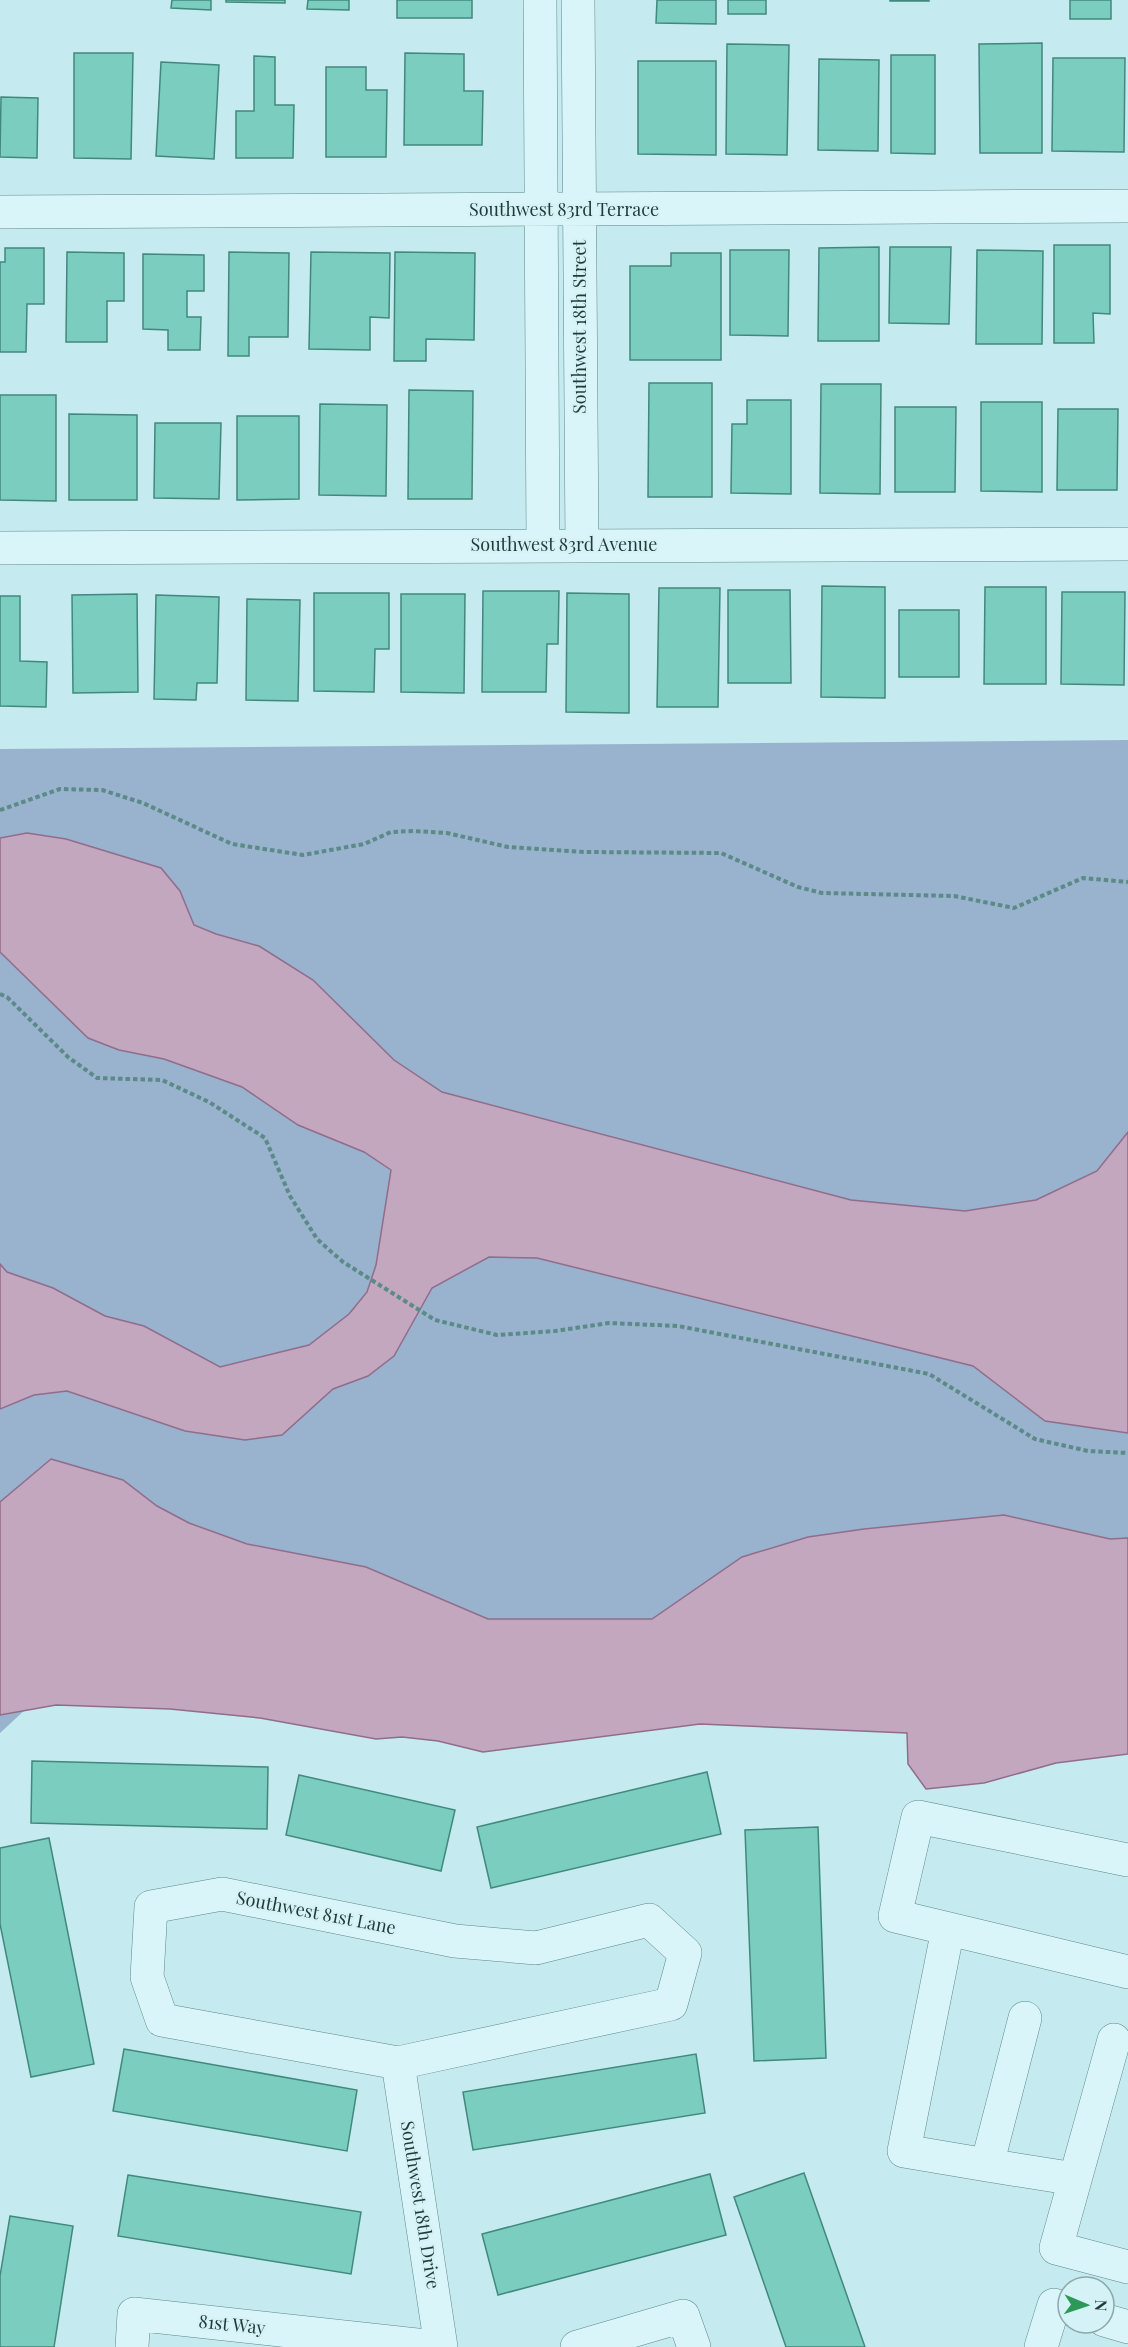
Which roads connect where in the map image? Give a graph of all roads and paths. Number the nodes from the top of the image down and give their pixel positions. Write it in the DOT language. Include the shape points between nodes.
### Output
graph roads {
  1 [pos="540,0"];
  2 [pos="578,0"];
  3 [pos="1128,206"];
  4 [pos="541,210"];
  5 [pos="580,210"];
  6 [pos="0,212"];
  7 [pos="1128,544"];
  8 [pos="543,545"];
  9 [pos="582,546"];
  10 [pos="0,548"];
  11 [pos="0,810"];
  12 [pos="1128,882"];
  13 [pos="0,994"];
  14 [pos="1128,1453"];
  15 [pos="1128,1860"];
  16 [pos="948,1929"];
  17 [pos="1128,1972"];
  18 [pos="1025,2018"];
  19 [pos="1114,2040"];
  20 [pos="398,2063"];
  21 [pos="987,2165"];
  22 [pos="1075,2179"];
  23 [pos="1128,2266"];
  24 [pos="1056,2306"];
  25 [pos="132,2347"];
  26 [pos="435,2347"];
  27 [pos="441,2347"];
  28 [pos="577,2347"];
  29 [pos="694,2347"];
  30 [pos="1041,2347"];
  1 -- 4 [label="street"];
  2 -- 5 [label="street, Southwest 18th Street"];
  3 -- 5 [label="street, Southwest 83rd Terrace"];
  4 -- 5 [label="street, Southwest 83rd Terrace"];
  4 -- 6 [label="street, Southwest 83rd Terrace"];
  4 -- 8 [label="street"];
  5 -- 9 [label="street, Southwest 18th Street"];
  7 -- 9 [label="street, Southwest 83rd Avenue"];
  8 -- 9 [label="street, Southwest 83rd Avenue"];
  8 -- 10 [label="street, Southwest 83rd Avenue"];
  11 -- 12 [label="path" via="60,789 102,790 143,803 232,844 303,855 364,844 391,831 447,834 508,847 552,850 721,853 798,887 822,893 954,896 1014,908 1083,878"];
  13 -- 14 [label="path" via="68,1058 97,1078 162,1080 209,1102 265,1138 290,1196 317,1239 358,1271 435,1320 497,1335 609,1323 678,1326 928,1374 1035,1439 1088,1451"];
  15 -- 16 [label="street" via="918,1817 895,1916"];
  16 -- 17 [label="street"];
  16 -- 21 [label="street" via="904,2151"];
  18 -- 21 [label="street"];
  19 -- 22 [label="street"];
  20 -- 20 [label="street, Southwest 81st Lane" via="162,2020 147,1977 151,1907 222,1894 455,1941 536,1948 649,1920 685,1953 671,2004"];
  20 -- 27 [label="street, Southwest 18th Drive"];
  21 -- 22 [label="street"];
  22 -- 23 [label="street" via="1056,2248"];
  24 -- 30 [label="street"];
  25 -- 26 [label="street, 81st Way" via="134,2314"];
  28 -- 29 [label="street" via="683,2316"];
}
